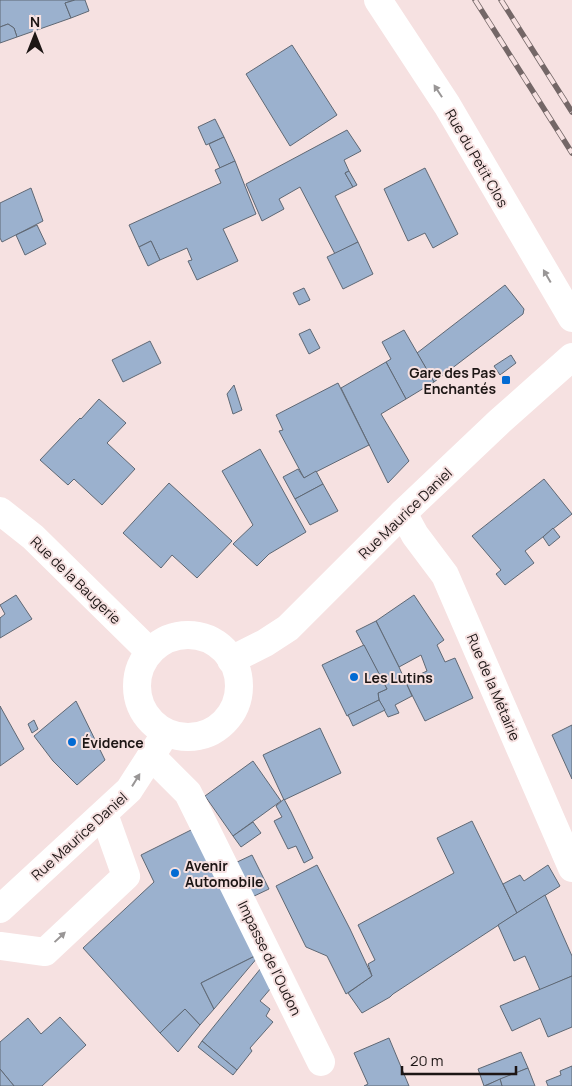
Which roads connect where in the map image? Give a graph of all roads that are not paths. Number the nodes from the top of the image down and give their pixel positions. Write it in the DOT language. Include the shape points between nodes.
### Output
graph roads {
  1 [pos="378,0"];
  2 [pos="572,318"];
  3 [pos="572,357"];
  4 [pos="0,511"];
  5 [pos="403,514"];
  6 [pos="150,652"];
  7 [pos="231,660"];
  8 [pos="166,732"];
  9 [pos="150,756"];
  10 [pos="104,814"];
  11 [pos="572,868"];
  12 [pos="0,909"];
  13 [pos="0,946"];
  14 [pos="321,1062"];
  2 -- 1 [label="street, Rue du Petit Clos, one-way" via="447,105"];
  3 -- 5 [label="street, Rue Maurice Daniel"];
  4 -- 6 [label="street, Rue de la Baugerie" via="33,537"];
  5 -- 7 [label="street, Rue Maurice Daniel" via="288,628"];
  5 -- 11 [label="street, Rue de la Métairie" via="446,575"];
  6 -- 7 [label="street" via="169,639 193,636 212,641"];
  6 -- 8 [label="street" via="139,670 138,698 149,718"];
  7 -- 8 [label="street" via="239,691 225,720 196,736"];
  8 -- 9 [label="street, Rue Maurice Daniel"];
  10 -- 9 [label="street, Rue Maurice Daniel, one-way" via="130,790"];
  9 -- 14 [label="street, Impasse de l'Oudon" via="188,793"];
  10 -- 12 [label="street, Rue Maurice Daniel"];
  13 -- 10 [label="street, one-way" via="45,952 126,876"];
}
